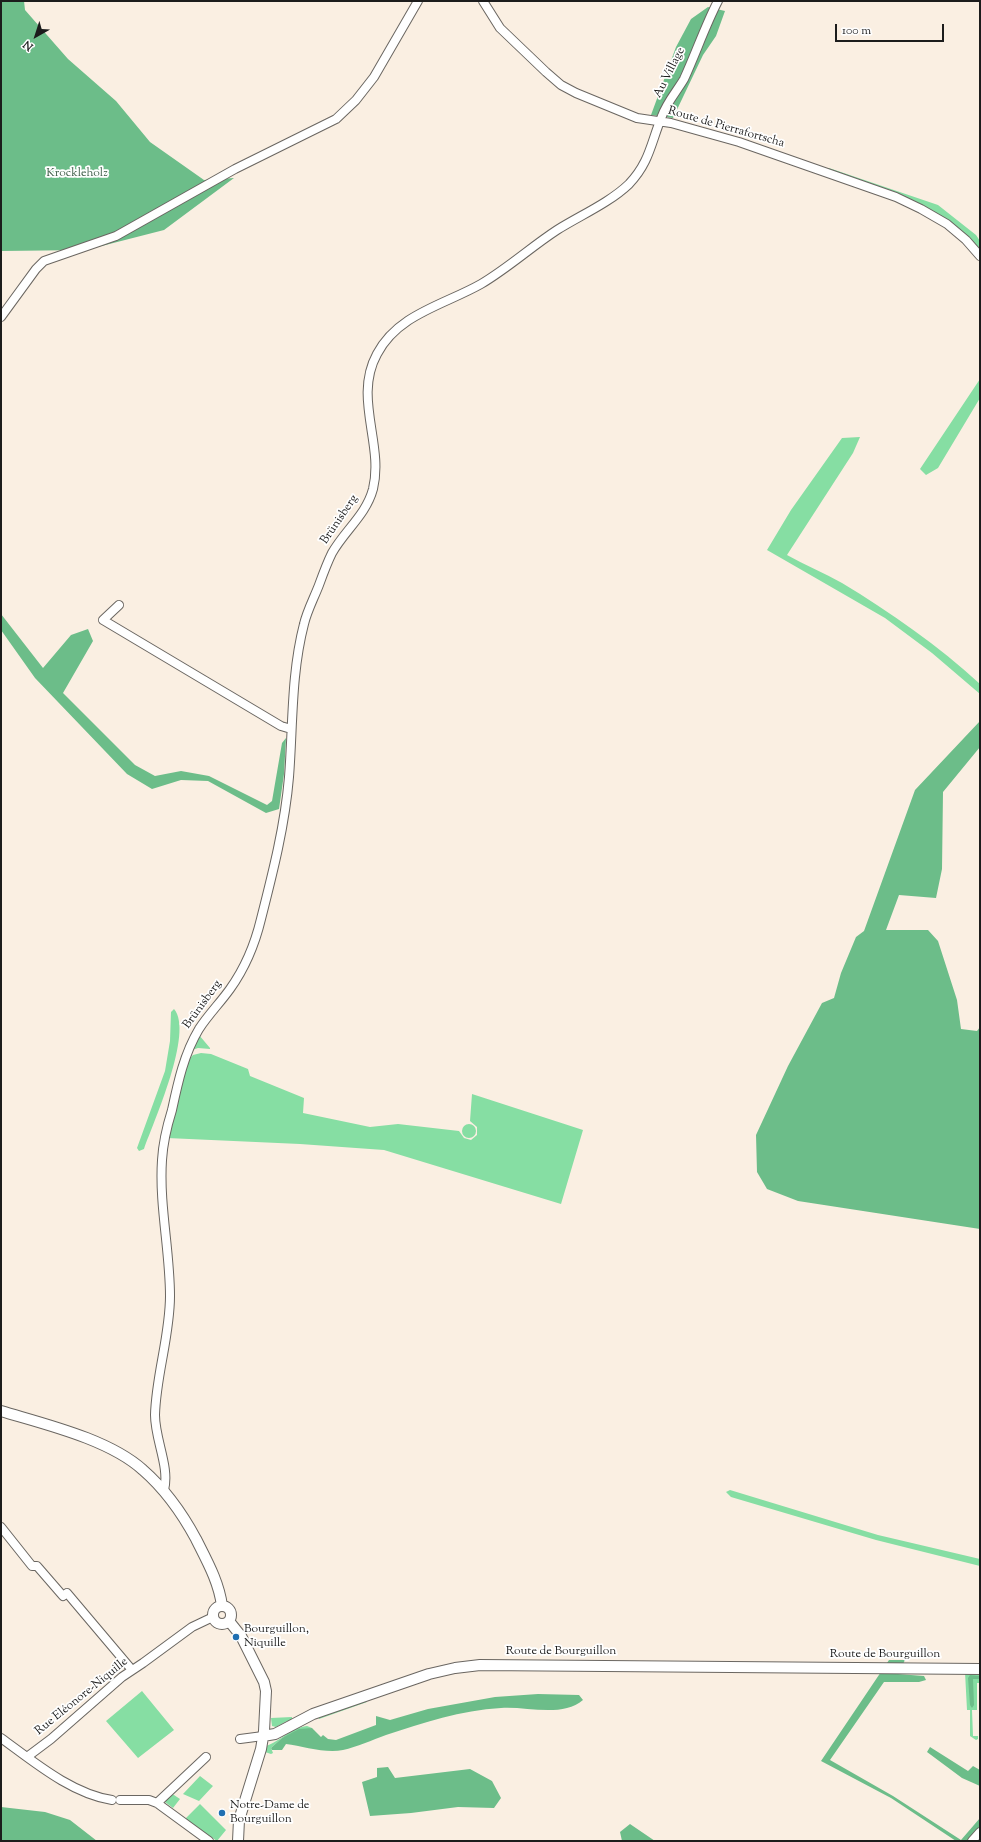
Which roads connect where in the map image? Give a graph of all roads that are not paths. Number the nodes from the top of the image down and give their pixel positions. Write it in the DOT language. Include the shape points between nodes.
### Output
graph roads {
  1 [pos="418,1"];
  2 [pos="483,1"];
  3 [pos="717,3"];
  4 [pos="660,121"];
  5 [pos="622,190"];
  6 [pos="980,256"];
  7 [pos="1,318"];
  8 [pos="119,605"];
  9 [pos="292,729"];
  10 [pos="1,1411"];
  11 [pos="164,1490"];
  12 [pos="1,1527"];
  13 [pos="222,1606"];
  14 [pos="213,1617"];
  15 [pos="228,1621"];
  16 [pos="980,1669"];
  17 [pos="132,1670"];
  18 [pos="263,1736"];
  19 [pos="1,1738"];
  20 [pos="240,1739"];
  21 [pos="27,1757"];
  22 [pos="206,1758"];
  23 [pos="157,1803"];
  24 [pos="980,1832"];
  25 [pos="209,1841"];
  26 [pos="238,1841"];
  27 [pos="972,1841"];
  1 -- 7 [label="street" via="377,72 356,100 336,119 234,169 116,236 44,261"];
  2 -- 4 [label="street, Route de Pierrafortscha" via="500,28 561,85 637,118"];
  3 -- 4 [label="street, Au Village" via="684,79"];
  4 -- 5 [label="street, Au Village" via="644,165"];
  4 -- 6 [label="street, Route de Pierrafortscha" via="739,142 896,197 947,224"];
  5 -- 9 [label="street, Brünisberg" via="557,231 488,280 416,315 384,343 372,363 368,382 368,417 375,458 373,487 364,511 333,551 304,623 296,668"];
  8 -- 9 [label="street" via="103,620 281,726"];
  9 -- 11 [label="street, Brünisberg" via="289,780 280,842 256,937 238,977 207,1017 191,1045 182,1069 165,1137 162,1186 170,1300 155,1416 166,1474"];
  10 -- 11 [label="main road" via="96,1442 142,1468"];
  11 -- 13 [label="main road" via="183,1516 202,1551 217,1582"];
  12 -- 17 [label="street" via="32,1566 37,1566 62,1596 67,1593"];
  13 -- 14 [label="main road" via="215,1609"];
  13 -- 15 [label="main road" via="229,1610"];
  14 -- 15 [label="main road" via="218,1623 224,1624"];
  14 -- 17 [label="street, Rue Eléonore-Niquille" via="192,1627"];
  15 -- 18 [label="main road" via="241,1636 264,1682 266,1694"];
  16 -- 18 [label="main road, Route de Bourguillon" via="480,1665 424,1676 313,1714 276,1734"];
  17 -- 21 [label="street, Rue Eléonore-Niquille"];
  18 -- 20 [label="street"];
  18 -- 26 [label="main road" via="239,1820"];
  19 -- 21 [label="street"];
  21 -- 23 [label="street" via="85,1793 116,1800 149,1800"];
  22 -- 23 [label="street"];
  23 -- 25 [label="street"];
  24 -- 27 [label="street"];
}
